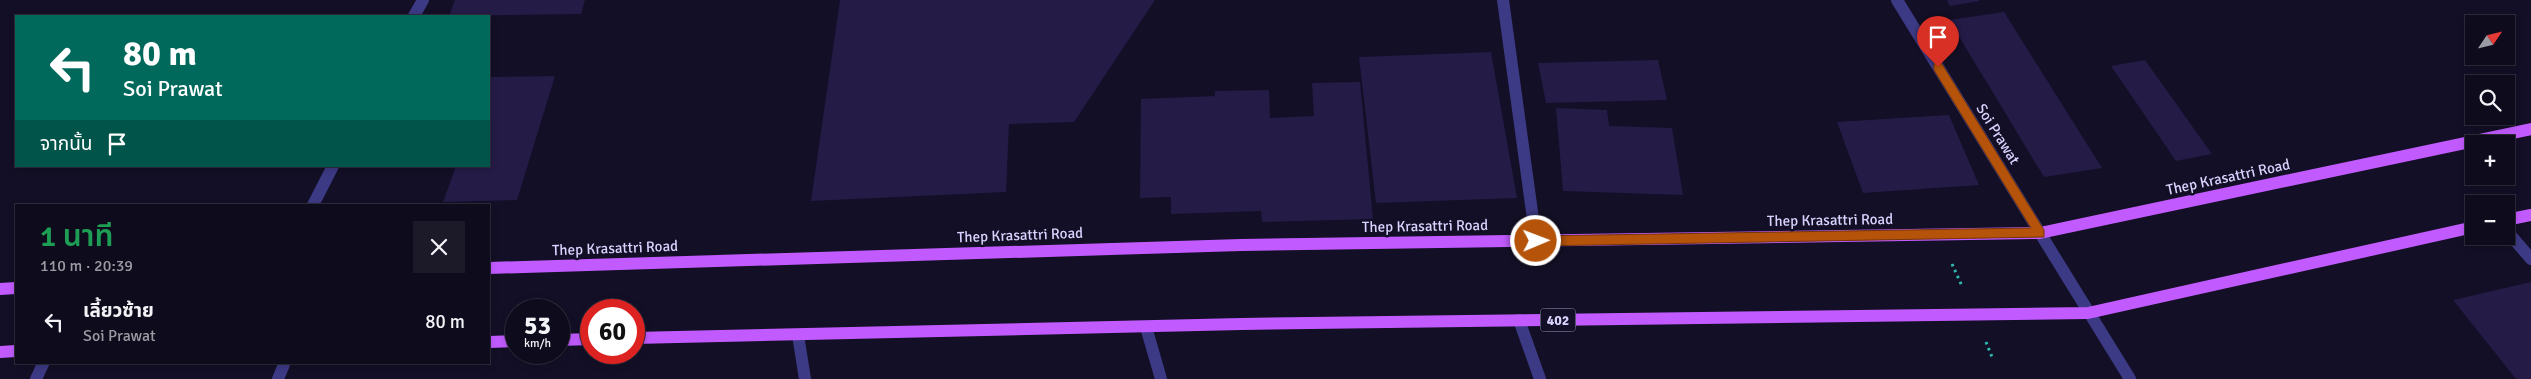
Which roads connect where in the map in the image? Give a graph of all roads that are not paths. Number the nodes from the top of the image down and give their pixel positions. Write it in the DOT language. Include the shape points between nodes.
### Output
graph roads {
  1 [pos="422,0"];
  2 [pos="1504,0"];
  3 [pos="1897,0"];
  4 [pos="414,15"];
  5 [pos="2531,129"];
  6 [pos="332,167"];
  7 [pos="314,204"];
  8 [pos="2531,214"];
  9 [pos="2515,218"];
  10 [pos="2465,229"];
  11 [pos="2040,233"];
  12 [pos="2515,240"];
  13 [pos="1536,241"];
  14 [pos="2531,259"];
  15 [pos="490,268"];
  16 [pos="15,288"];
  17 [pos="0,289"];
  18 [pos="2088,313"];
  19 [pos="1519,320"];
  20 [pos="1146,327"];
  21 [pos="798,334"];
  22 [pos="645,338"];
  23 [pos="505,341"];
  24 [pos="490,342"];
  25 [pos="15,351"];
  26 [pos="0,352"];
  27 [pos="43,364"];
  28 [pos="284,364"];
  29 [pos="36,379"];
  30 [pos="278,379"];
  31 [pos="804,379"];
  32 [pos="1161,379"];
  33 [pos="1540,379"];
  34 [pos="2130,379"];
  1 -- 4 [label="street"];
  2 -- 13 [label="street"];
  3 -- 11 [label="street, Soi Prawat"];
  5 -- 11 [label="main road, Thep Krasattri Road"];
  6 -- 7 [label="street"];
  8 -- 9 [label="main road"];
  10 -- 18 [label="main road, 402"];
  11 -- 13 [label="main road, Thep Krasattri Road"];
  11 -- 18 [label="street, Soi Prawat"];
  12 -- 14 [label="street"];
  13 -- 15 [label="main road, Thep Krasattri Road" via="1241,245"];
  16 -- 17 [label="main road"];
  18 -- 19 [label="main road, 402"];
  18 -- 34 [label="street, Soi Prawat"];
  19 -- 20 [label="main road, 402"];
  19 -- 33 [label="street"];
  20 -- 21 [label="main road, 402"];
  20 -- 32 [label="street"];
  21 -- 22 [label="main road, 402"];
  21 -- 31 [label="street"];
  23 -- 24 [label="main road"];
  25 -- 26 [label="main road"];
  27 -- 29 [label="street"];
  28 -- 30 [label="street"];
}
